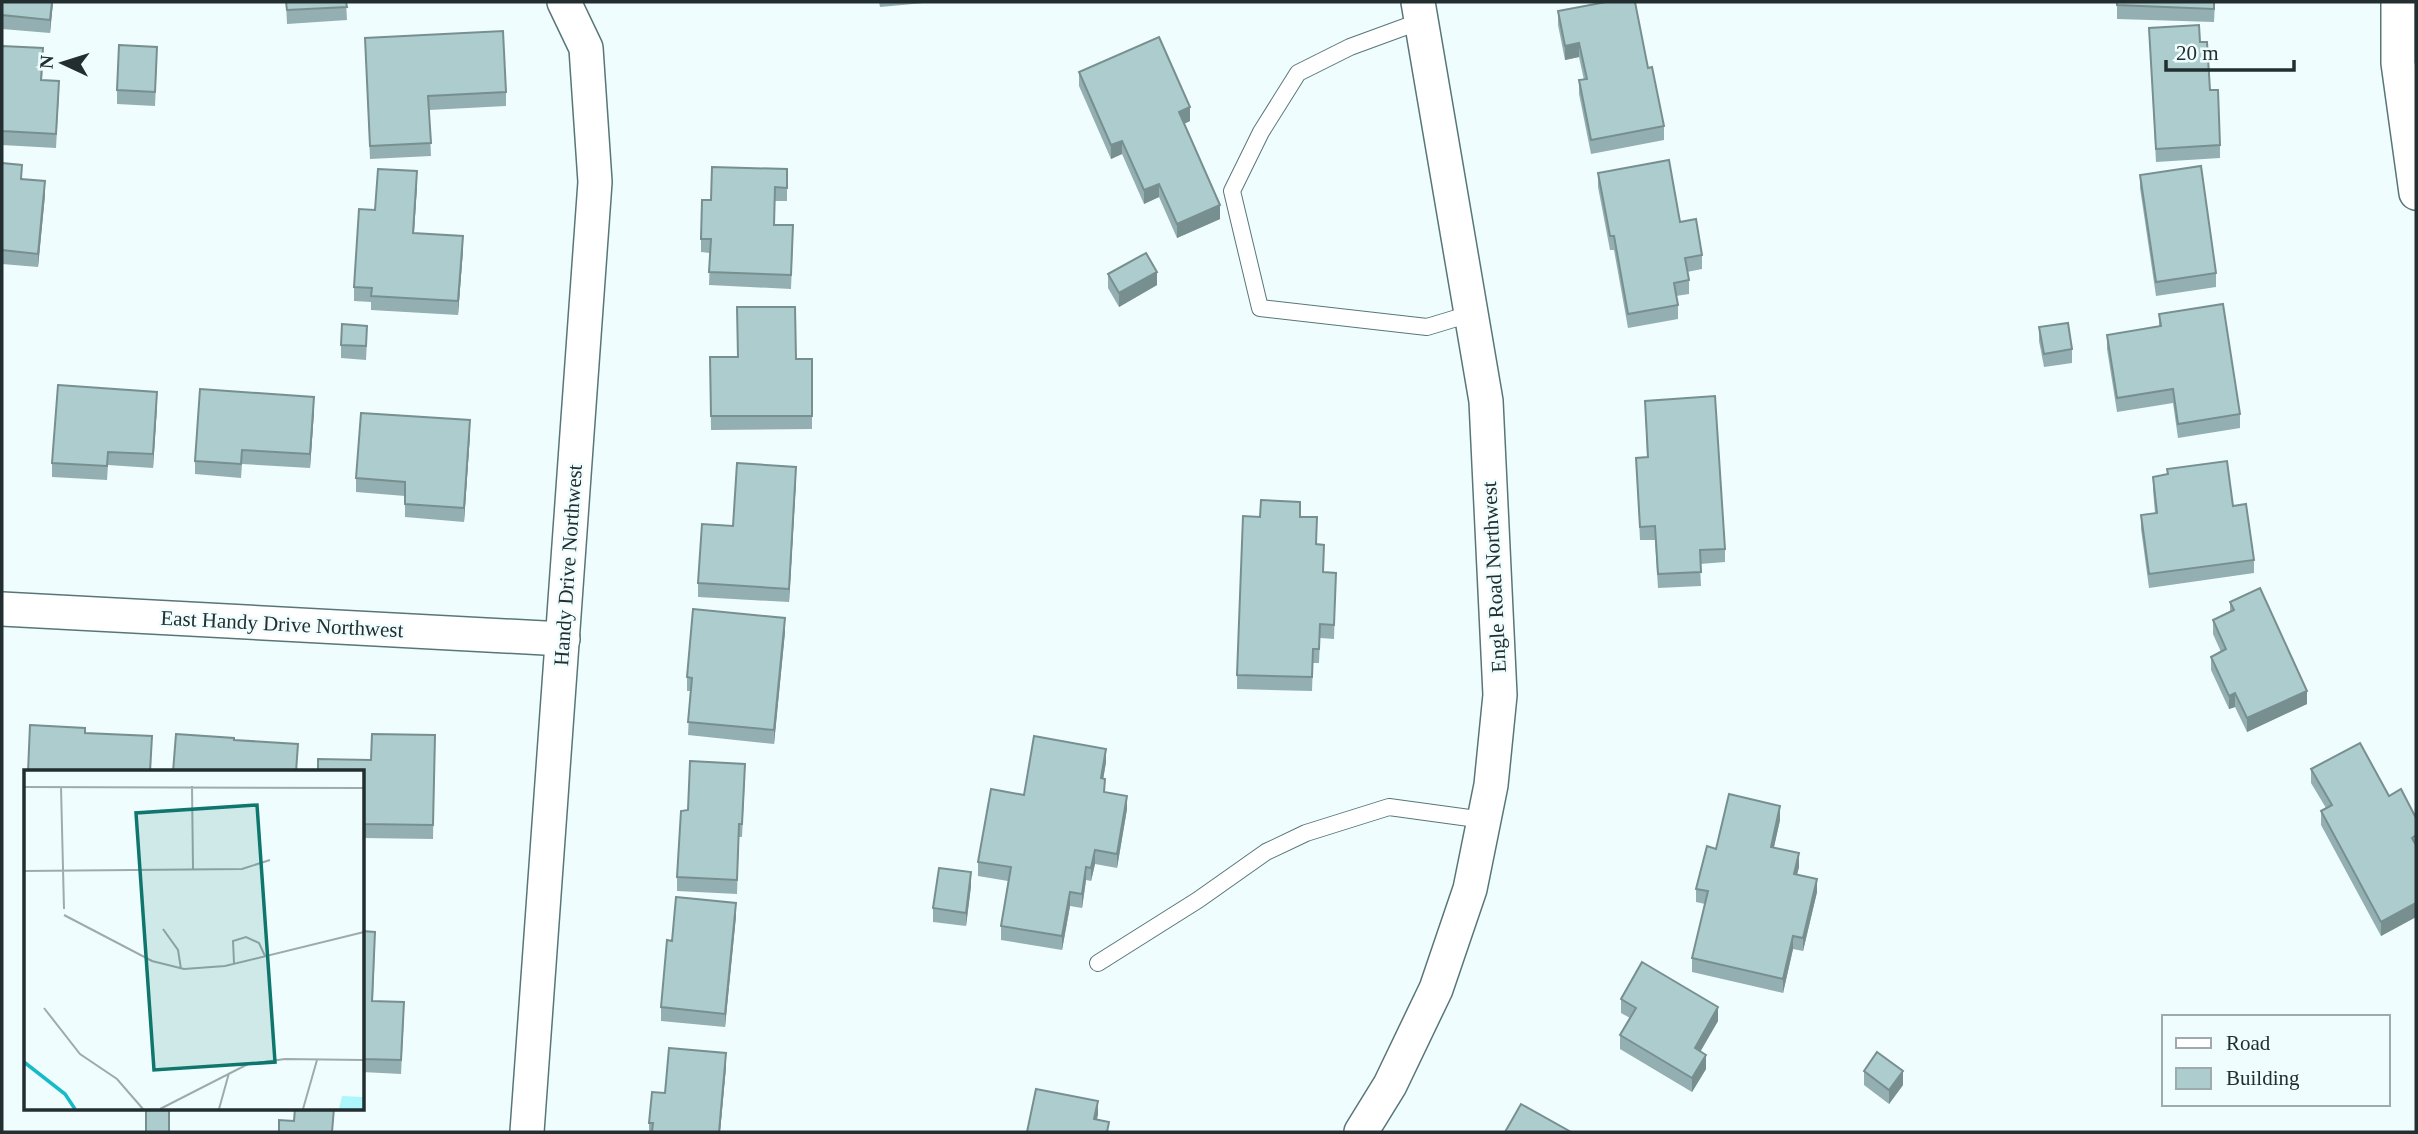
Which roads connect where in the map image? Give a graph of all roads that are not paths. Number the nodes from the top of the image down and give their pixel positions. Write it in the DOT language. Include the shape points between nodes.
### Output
graph roads {
  1 [pos="564,2"];
  2 [pos="2398,2"];
  3 [pos="1419,11"];
  4 [pos="2416,193"];
  5 [pos="1471,314"];
  6 [pos="2,609"];
  7 [pos="563,639"];
  8 [pos="1484,820"];
  9 [pos="1098,963"];
  10 [pos="527,1132"];
  11 [pos="1361,1132"];
  1 -- 7 [label="street, Handy Drive Northwest" via="586,48 595,181"];
  2 -- 4 [label="street" via="2398,63"];
  3 -- 5 [label="street, Engle Road Northwest"];
  3 -- 5 [label="lane" via="1298,73 1261,132 1233,191 1260,309 1427,327"];
  5 -- 8 [label="street, Engle Road Northwest" via="1486,401 1500,695"];
  6 -- 7 [label="street, East Handy Drive Northwest"];
  7 -- 10 [label="street, Handy Drive Northwest"];
  8 -- 9 [label="lane" via="1388,807 1306,833 1266,852"];
  8 -- 11 [label="street, Engle Road Northwest" via="1470,889 1436,989 1390,1085"];
}
